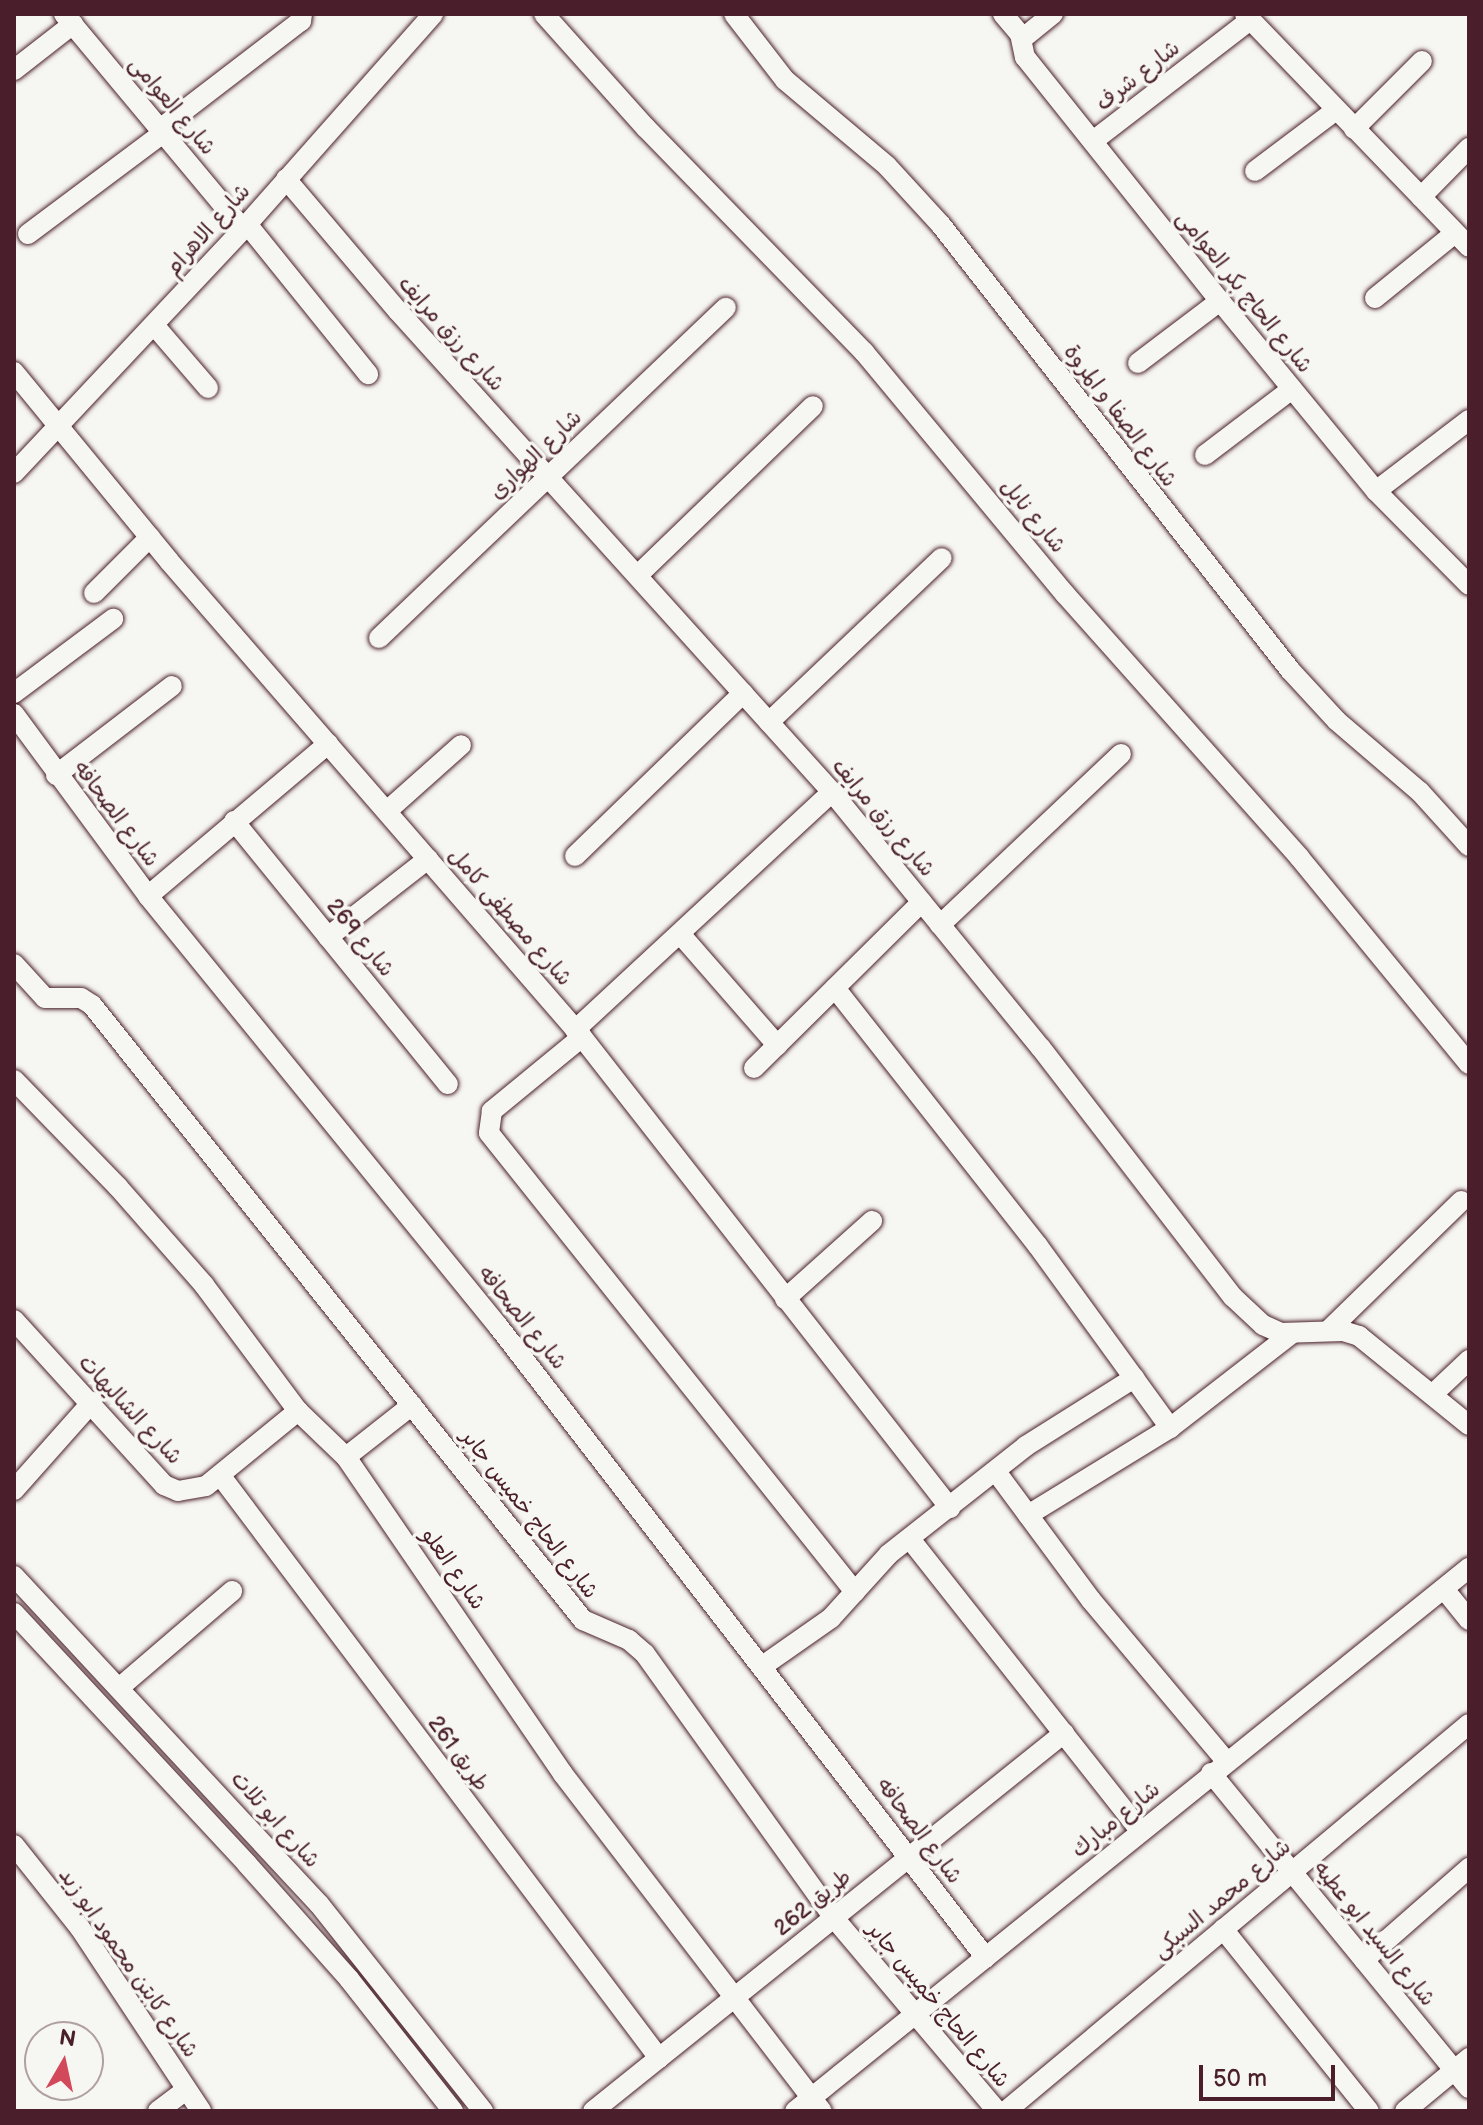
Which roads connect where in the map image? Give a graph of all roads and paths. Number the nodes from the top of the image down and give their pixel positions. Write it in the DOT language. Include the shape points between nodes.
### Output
graph roads {
  1 [pos="302,14"];
  2 [pos="433,14"];
  3 [pos="544,14"];
  4 [pos="734,14"];
  5 [pos="1003,14"];
  6 [pos="1053,14"];
  7 [pos="1248,17"];
  8 [pos="69,19"];
  9 [pos="1022,39"];
  10 [pos="1422,61"];
  11 [pos="14,70"];
  12 [pos="1336,110"];
  13 [pos="1354,129"];
  14 [pos="162,131"];
  15 [pos="1093,141"];
  16 [pos="1469,148"];
  17 [pos="1255,171"];
  18 [pos="286,179"];
  19 [pos="1421,197"];
  20 [pos="245,227"];
  21 [pos="28,234"];
  22 [pos="1462,240"];
  23 [pos="1375,298"];
  24 [pos="1220,301"];
  25 [pos="726,308"];
  26 [pos="154,325"];
  27 [pos="1138,363"];
  28 [pos="14,372"];
  29 [pos="368,374"];
  30 [pos="208,388"];
  31 [pos="1292,389"];
  32 [pos="813,406"];
  33 [pos="1469,420"];
  34 [pos="61,427"];
  35 [pos="1205,455"];
  36 [pos="14,473"];
  37 [pos="549,476"];
  38 [pos="1376,491"];
  39 [pos="150,537"];
  40 [pos="942,558"];
  41 [pos="638,575"];
  42 [pos="1469,585"];
  43 [pos="94,593"];
  44 [pos="113,619"];
  45 [pos="379,638"];
  46 [pos="172,686"];
  47 [pos="14,693"];
  48 [pos="743,693"];
  49 [pos="14,714"];
  50 [pos="769,722"];
  51 [pos="328,744"];
  52 [pos="461,745"];
  53 [pos="1121,754"];
  54 [pos="56,775"];
  55 [pos="832,792"];
  56 [pos="387,811"];
  57 [pos="234,821"];
  58 [pos="1469,846"];
  59 [pos="575,856"];
  60 [pos="428,859"];
  61 [pos="148,896"];
  62 [pos="922,902"];
  63 [pos="940,925"];
  64 [pos="682,936"];
  65 [pos="328,937"];
  66 [pos="14,964"];
  67 [pos="835,988"];
  68 [pos="579,1034"];
  69 [pos="777,1045"];
  70 [pos="1469,1064"];
  71 [pos="754,1068"];
  72 [pos="14,1080"];
  73 [pos="448,1084"];
  74 [pos="1461,1201"];
  75 [pos="872,1221"];
  76 [pos="785,1299"];
  77 [pos="14,1320"];
  78 [pos="1328,1331"];
  79 [pos="1291,1334"];
  80 [pos="1469,1360"];
  81 [pos="1134,1378"];
  82 [pos="1433,1394"];
  83 [pos="92,1402"];
  84 [pos="412,1405"];
  85 [pos="298,1411"];
  86 [pos="1469,1425"];
  87 [pos="1170,1428"];
  88 [pos="346,1457"];
  89 [pos="997,1473"];
  90 [pos="220,1475"];
  91 [pos="14,1490"];
  92 [pos="950,1508"];
  93 [pos="1028,1515"];
  94 [pos="910,1539"];
  95 [pos="1469,1568"];
  96 [pos="14,1576"];
  97 [pos="1444,1589"];
  98 [pos="232,1591"];
  99 [pos="855,1592"];
  100 [pos="14,1613"];
  101 [pos="1469,1620"];
  102 [pos="764,1665"];
  103 [pos="119,1688"];
  104 [pos="1469,1724"];
  105 [pos="1064,1733"];
  106 [pos="1218,1767"];
  107 [pos="1141,1831"];
  108 [pos="14,1845"];
  109 [pos="909,1858"];
  110 [pos="1469,1868"];
  111 [pos="1292,1872"];
  112 [pos="834,1918"];
  113 [pos="1223,1929"];
  114 [pos="986,1958"];
  115 [pos="1364,1960"];
  116 [pos="733,1999"];
  117 [pos="914,2017"];
  118 [pos="659,2058"];
  119 [pos="1462,2064"];
  120 [pos="1469,2088"];
  121 [pos="186,2090"];
  122 [pos="809,2107"];
  123 [pos="158,2111"];
  124 [pos="201,2111"];
  125 [pos="453,2111"];
  126 [pos="483,2111"];
  127 [pos="593,2111"];
  128 [pos="997,2111"];
  129 [pos="1006,2111"];
  130 [pos="1369,2111"];
  131 [pos="1405,2111"];
  1 -- 14 [label="street" via="301,21"];
  2 -- 18 [label="street, شارع الاهرام"];
  3 -- 70 [label="street, شارع نايل" via="646,128 864,352 1065,594 1299,857"];
  4 -- 58 [label="street, شارع الصفا و المروة" via="778,72 887,166 941,225 1290,670 1337,721 1400,772"];
  5 -- 9 [label="street, شارع الحاج بكر العوامى"];
  6 -- 9 [label="street"];
  7 -- 12 [label="street"];
  7 -- 15 [label="street, شارع شرف"];
  8 -- 11 [label="street"];
  8 -- 14 [label="street, شارع العوامى"];
  9 -- 15 [label="street, شارع الحاج بكر العوامى" via="1025,57"];
  10 -- 13 [label="street"];
  12 -- 13 [label="street"];
  12 -- 17 [label="street"];
  13 -- 19 [label="street"];
  14 -- 20 [label="street, شارع العوامى"];
  14 -- 21 [label="street"];
  15 -- 24 [label="street, شارع الحاج بكر العوامى"];
  16 -- 19 [label="street"];
  18 -- 20 [label="street, شارع الاهرام"];
  18 -- 37 [label="street, شارع رزق مرايف"];
  19 -- 22 [label="street"];
  20 -- 26 [label="street, شارع الاهرام"];
  20 -- 29 [label="street, شارع العوامى"];
  22 -- 23 [label="street"];
  24 -- 27 [label="street"];
  24 -- 31 [label="street, شارع الحاج بكر العوامى"];
  25 -- 37 [label="street, شارع الهوارى"];
  26 -- 30 [label="street"];
  26 -- 34 [label="street, شارع الاهرام"];
  28 -- 34 [label="street, شارع مصطفى كامل"];
  31 -- 35 [label="street"];
  31 -- 38 [label="street, شارع الحاج بكر العوامى"];
  32 -- 41 [label="street"];
  33 -- 38 [label="street"];
  34 -- 36 [label="street, شارع الاهرام"];
  34 -- 39 [label="street, شارع مصطفى كامل"];
  37 -- 41 [label="street, شارع رزق مرايف"];
  37 -- 45 [label="street, شارع الهوارى"];
  38 -- 42 [label="street, شارع الحاج بكر العوامى"];
  39 -- 43 [label="street"];
  39 -- 51 [label="street, شارع مصطفى كامل"];
  40 -- 50 [label="street"];
  41 -- 48 [label="street, شارع رزق مرايف"];
  44 -- 47 [label="street"];
  46 -- 54 [label="street"];
  48 -- 50 [label="street, شارع رزق مرايف"];
  48 -- 59 [label="street"];
  49 -- 54 [label="street, شارع الصحافه"];
  50 -- 55 [label="street, شارع رزق مرايف"];
  51 -- 56 [label="street, شارع مصطفى كامل"];
  51 -- 57 [label="street"];
  52 -- 56 [label="street"];
  53 -- 63 [label="street"];
  54 -- 61 [label="street, شارع الصحافه"];
  55 -- 62 [label="street, شارع رزق مرايف"];
  55 -- 64 [label="street"];
  56 -- 60 [label="street, شارع مصطفى كامل"];
  57 -- 61 [label="street"];
  57 -- 65 [label="street, شارع 269"];
  60 -- 65 [label="street"];
  60 -- 68 [label="street, شارع مصطفى كامل"];
  61 -- 102 [label="street, شارع الصحافه" via="498,1326"];
  62 -- 63 [label="street, شارع رزق مرايف"];
  62 -- 67 [label="street"];
  63 -- 79 [label="street, شارع رزق مرايف" via="1233,1297 1263,1325"];
  64 -- 68 [label="street"];
  64 -- 69 [label="street"];
  65 -- 73 [label="street, شارع 269"];
  66 -- 84 [label="street, شارع الحاج خميس جابر" via="45,998 81,998 92,1005"];
  67 -- 69 [label="street"];
  67 -- 81 [label="street" via="956,1139"];
  68 -- 76 [label="street, شارع مصطفى كامل"];
  68 -- 99 [label="street" via="492,1111 489,1133"];
  69 -- 71 [label="street"];
  72 -- 85 [label="street, شارع العلو" via="204,1285"];
  74 -- 78 [label="street"];
  75 -- 76 [label="street"];
  76 -- 92 [label="street, شارع مصطفى كامل"];
  77 -- 83 [label="street, شارع الشاليهات"];
  78 -- 79 [label="street, شارع رزق مرايف"];
  78 -- 82 [label="street, شارع رزق مرايف" via="1359,1336"];
  79 -- 87 [label="street"];
  80 -- 82 [label="street"];
  81 -- 87 [label="street"];
  81 -- 89 [label="street" via="1026,1446"];
  82 -- 86 [label="street, شارع رزق مرايف"];
  83 -- 90 [label="street, شارع الشاليهات" via="164,1485 194,1491"];
  83 -- 91 [label="street"];
  84 -- 88 [label="street"];
  84 -- 112 [label="street, شارع الحاج خميس جابر" via="583,1620 629,1640 645,1654"];
  85 -- 88 [label="street, شارع العلو"];
  85 -- 90 [label="street, شارع الشاليهات"];
  87 -- 93 [label="street"];
  88 -- 116 [label="street, شارع العلو" via="563,1774"];
  89 -- 92 [label="street"];
  89 -- 93 [label="street, شارع السيد ابو عطيه"];
  90 -- 118 [label="street, طريق 261"];
  92 -- 94 [label="street"];
  93 -- 106 [label="street, شارع السيد ابو عطيه"];
  94 -- 99 [label="street"];
  94 -- 105 [label="street"];
  95 -- 97 [label="street, شارع مبارك"];
  96 -- 103 [label="street, شارع ابو تلات"];
  97 -- 101 [label="street"];
  97 -- 106 [label="street, شارع مبارك"];
  98 -- 103 [label="street"];
  99 -- 102 [label="street" via="831,1618"];
  100 -- 125 [label="street" via="257,1875"];
  102 -- 109 [label="street, شارع الصحافه"];
  103 -- 126 [label="street, شارع ابو تلات" via="319,1904"];
  104 -- 111 [label="street, شارع محمد السبكى"];
  105 -- 107 [label="street"];
  105 -- 109 [label="street, طريق 262"];
  106 -- 107 [label="street, شارع مبارك"];
  106 -- 111 [label="street, شارع السيد ابو عطيه"];
  107 -- 114 [label="street, شارع مبارك"];
  108 -- 121 [label="street, شارع كابتن محمود ابو زيد" via="80,1928"];
  109 -- 112 [label="street, طريق 262"];
  109 -- 114 [label="street, شارع الصحافه"];
  110 -- 115 [label="street"];
  111 -- 113 [label="street, شارع محمد السبكى"];
  111 -- 115 [label="street, شارع السيد ابو عطيه"];
  112 -- 116 [label="street, طريق 262"];
  112 -- 117 [label="street, شارع الحاج خميس جابر"];
  113 -- 129 [label="street, شارع محمد السبكى"];
  113 -- 130 [label="street"];
  114 -- 117 [label="street, شارع مبارك"];
  115 -- 119 [label="street, شارع السيد ابو عطيه"];
  116 -- 118 [label="street, طريق 262"];
  116 -- 122 [label="street, شارع العلو"];
  117 -- 122 [label="street, شارع مبارك"];
  117 -- 128 [label="street, شارع الحاج خميس جابر"];
  118 -- 127 [label="street, طريق 262"];
  119 -- 120 [label="street, شارع السيد ابو عطيه"];
  119 -- 131 [label="street"];
  121 -- 123 [label="street"];
  121 -- 124 [label="street, شارع كابتن محمود ابو زيد"];
}
